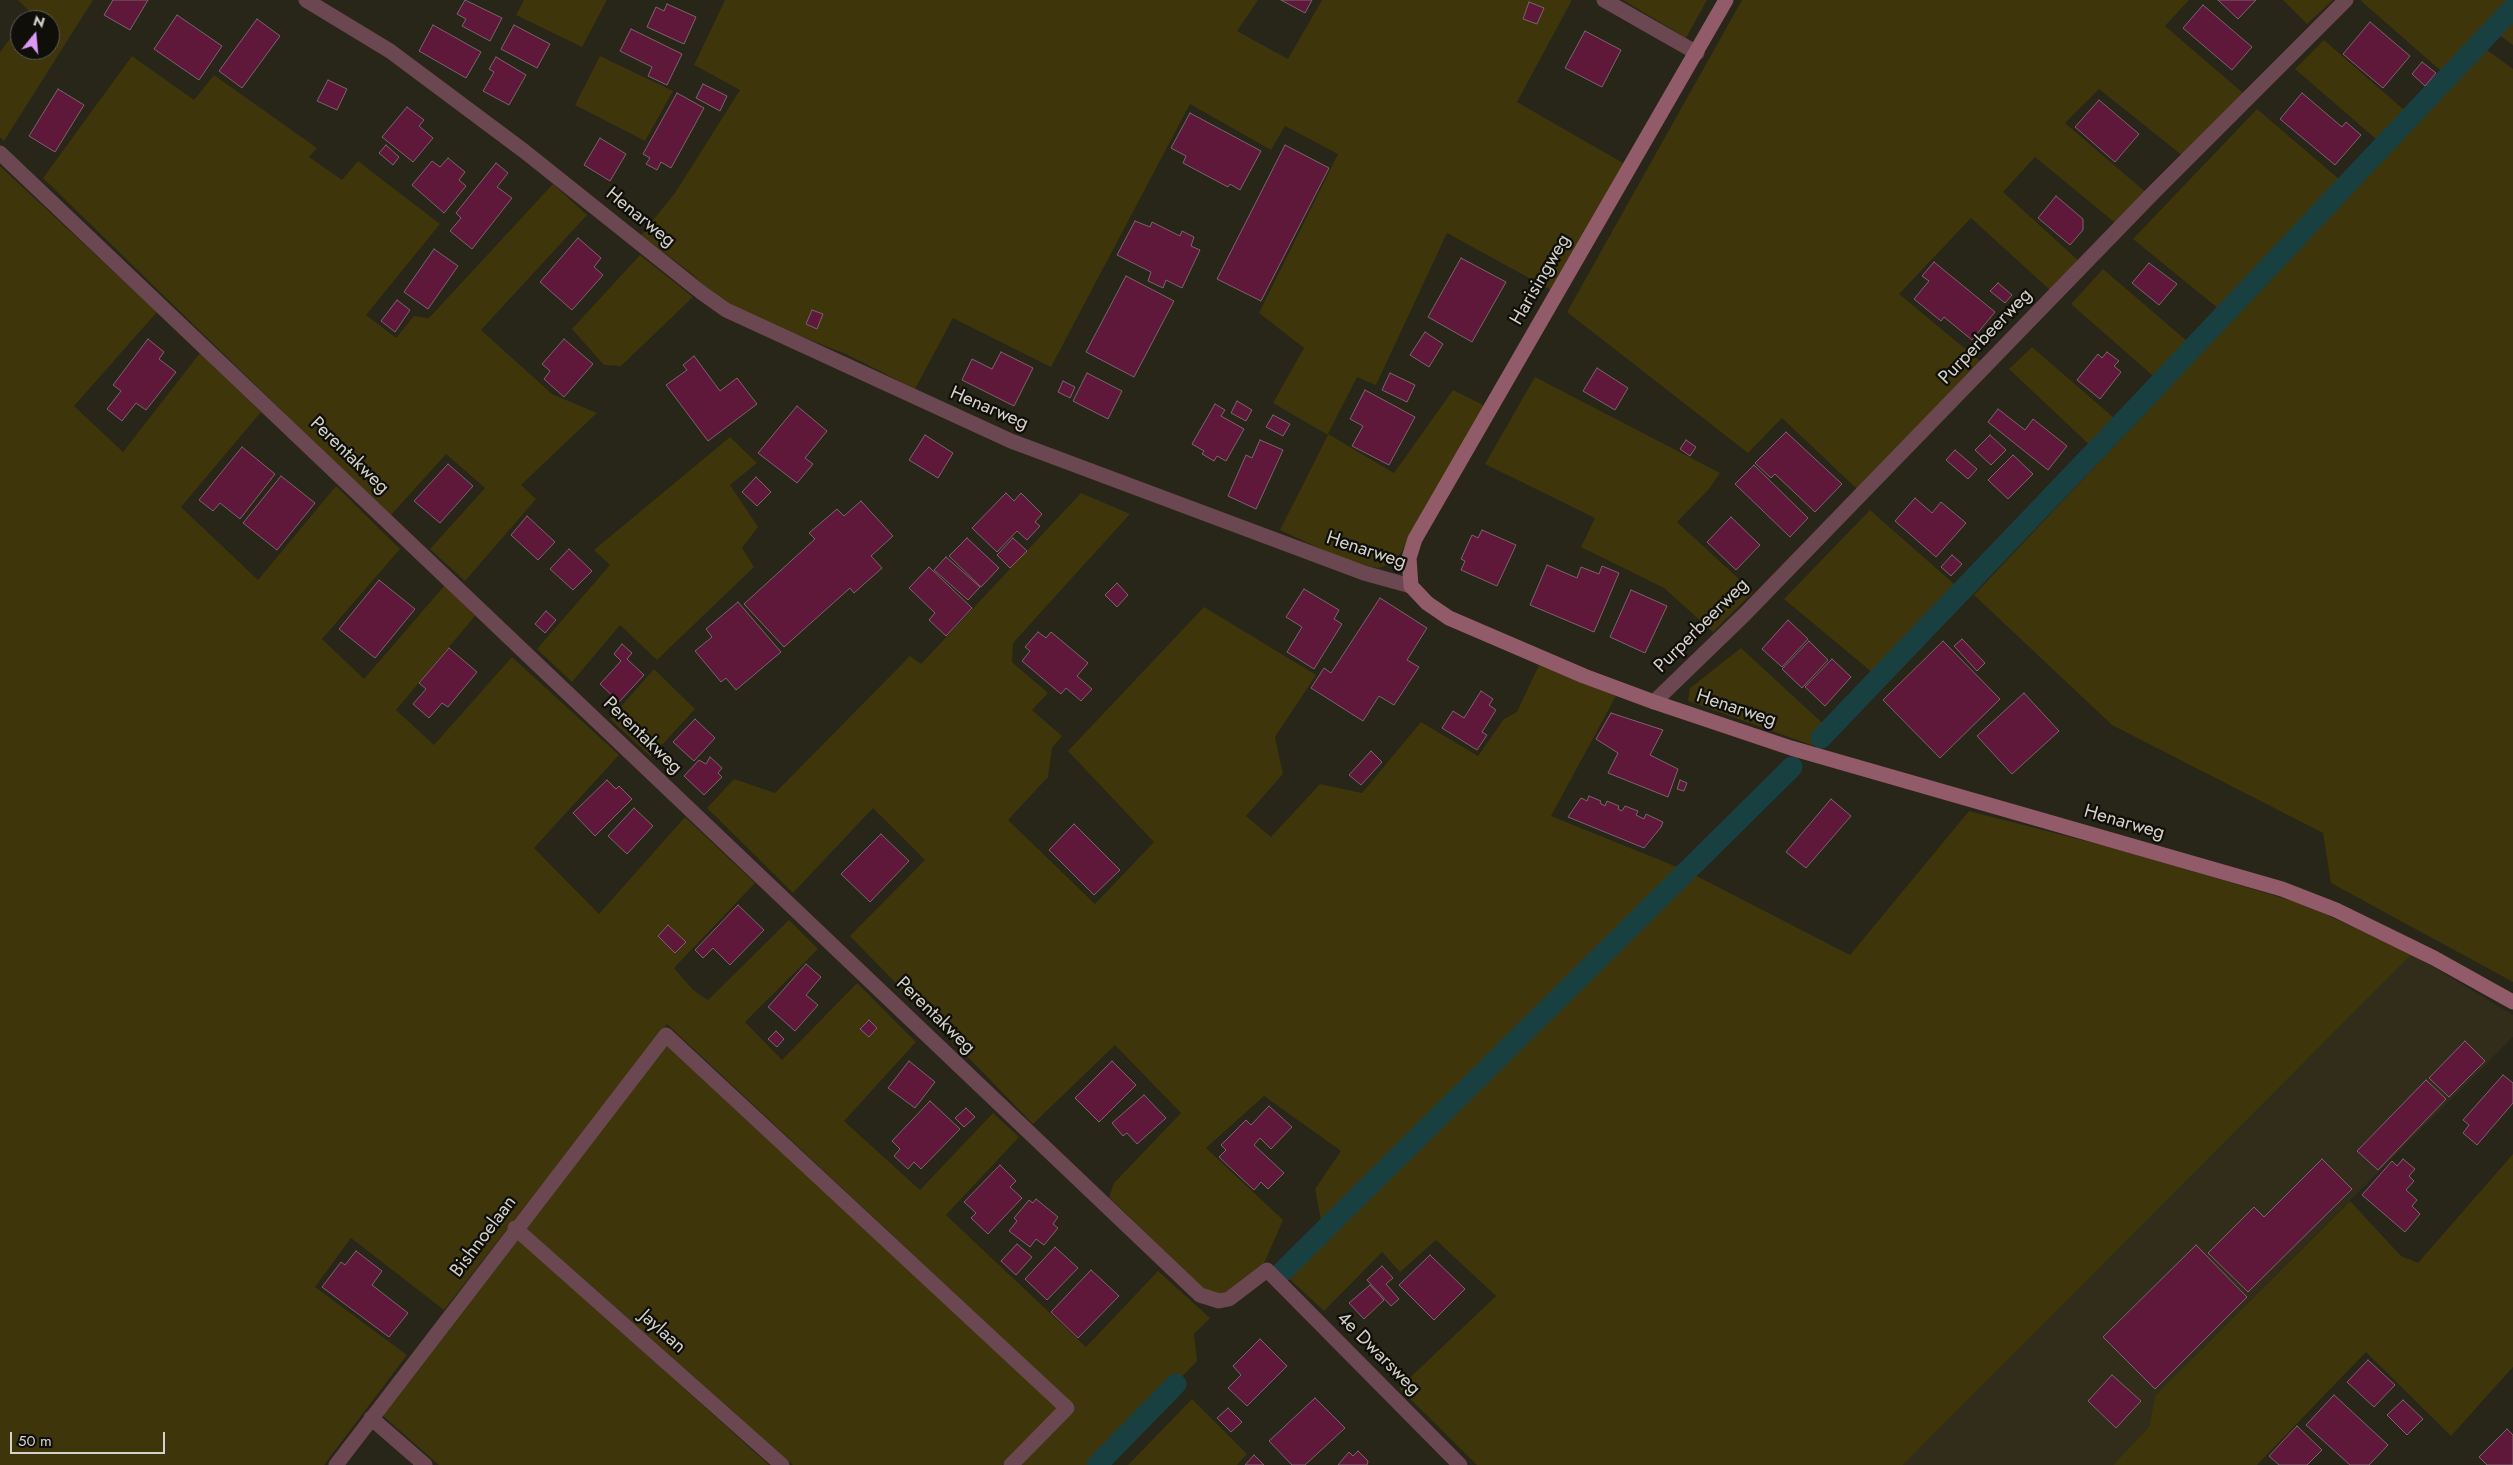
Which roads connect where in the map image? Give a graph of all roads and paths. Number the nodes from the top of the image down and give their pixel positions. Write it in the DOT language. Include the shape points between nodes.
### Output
graph roads {
  1 [pos="306,0"];
  2 [pos="1604,0"];
  3 [pos="1726,0"];
  4 [pos="2346,0"];
  5 [pos="1697,53"];
  6 [pos="0,153"];
  7 [pos="1412,586"];
  8 [pos="1654,702"];
  9 [pos="2513,1002"];
  10 [pos="515,1228"];
  11 [pos="1267,1270"];
  12 [pos="371,1418"];
  13 [pos="336,1465"];
  14 [pos="425,1465"];
  15 [pos="782,1465"];
  16 [pos="1010,1465"];
  17 [pos="1460,1465"];
  1 -- 7 [label="street, Henarweg" via="390,51 524,150 726,310 1011,441 1364,573"];
  2 -- 5 [label="street"];
  3 -- 5 [label="street, Harisingweg"];
  4 -- 8 [label="street, Purperbeerweg" via="1744,615"];
  5 -- 7 [label="street, Harisingweg" via="1415,538 1410,558"];
  6 -- 11 [label="street, Perentakweg" via="1200,1296 1219,1301 1229,1299"];
  7 -- 8 [label="street, Henarweg" via="1427,603 1449,618"];
  8 -- 9 [label="street, Henarweg" via="1791,748 2282,889 2363,923"];
  10 -- 12 [label="street, Bishnoelaan"];
  10 -- 15 [label="street, Jaylaan"];
  10 -- 16 [label="street, Bishnoelaan" via="666,1034 1068,1408"];
  11 -- 17 [label="street, 4e Dwarsweg"];
  12 -- 13 [label="street, Bishnoelaan"];
  12 -- 14 [label="street"];
}
